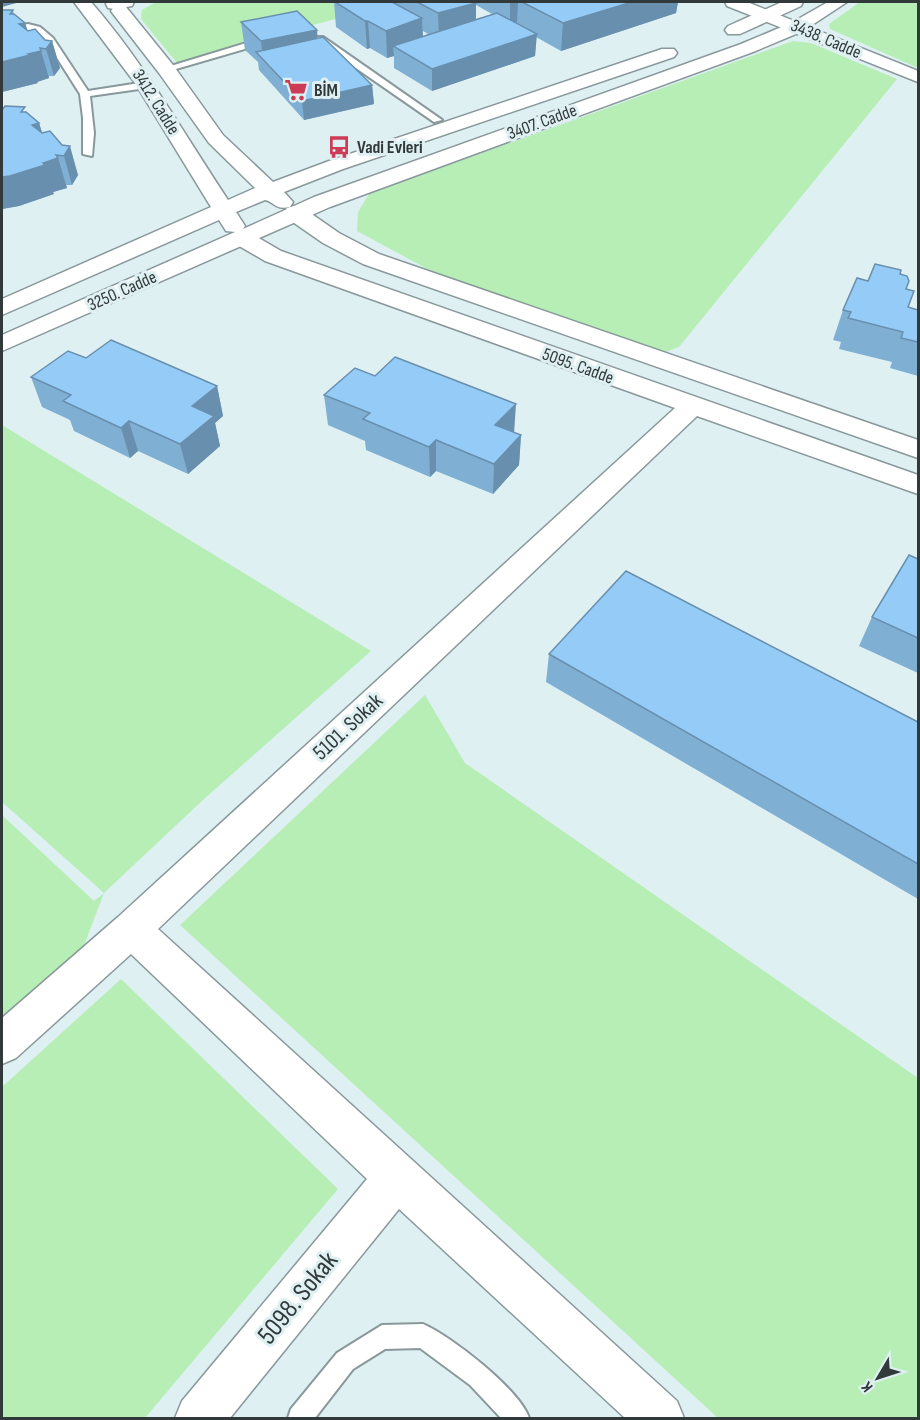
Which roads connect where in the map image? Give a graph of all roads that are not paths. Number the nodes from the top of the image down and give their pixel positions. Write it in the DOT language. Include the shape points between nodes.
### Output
graph roads {
  1 [pos="117,2"];
  2 [pos="733,2"];
  3 [pos="795,2"];
  4 [pos="838,2"];
  5 [pos="86,6"];
  6 [pos="768,15"];
  7 [pos="797,27"];
  8 [pos="2,32"];
  9 [pos="719,35"];
  10 [pos="313,36"];
  11 [pos="276,37"];
  12 [pos="686,47"];
  13 [pos="166,69"];
  14 [pos="918,77"];
  15 [pos="146,85"];
  16 [pos="86,94"];
  17 [pos="436,120"];
  18 [pos="88,154"];
  19 [pos="269,190"];
  20 [pos="223,209"];
  21 [pos="295,213"];
  22 [pos="242,238"];
  23 [pos="2,308"];
  24 [pos="2,344"];
  25 [pos="691,407"];
  26 [pos="918,449"];
  27 [pos="918,485"];
  28 [pos="131,929"];
  29 [pos="2,1044"];
  30 [pos="397,1178"];
  31 [pos="199,1419"];
  32 [pos="300,1419"];
  33 [pos="517,1419"];
  34 [pos="660,1419"];
  1 -- 5 [label="street"];
  1 -- 13 [label="street, 3412. Cadde"];
  2 -- 6 [label="street, 3438. Cadde"];
  3 -- 6 [label="street"];
  4 -- 7 [label="street, 3407. Cadde"];
  5 -- 15 [label="street, 3412. Cadde"];
  6 -- 7 [label="street, 3438. Cadde"];
  6 -- 9 [label="street"];
  7 -- 14 [label="street, 3438. Cadde"];
  7 -- 21 [label="street, 3407. Cadde"];
  8 -- 16 [label="lane" via="27,27 41,30 55,42"];
  10 -- 17 [label="lane"];
  11 -- 13 [label="lane"];
  12 -- 19 [label="street, 3407. Cadde"];
  13 -- 19 [label="street, 3412. Cadde" via="216,139"];
  15 -- 16 [label="lane"];
  15 -- 20 [label="street, 3412. Cadde"];
  16 -- 18 [label="lane"];
  19 -- 20 [label="street, 3407. Cadde"];
  19 -- 21 [label="street, 3412. Cadde"];
  20 -- 22 [label="street, 3412. Cadde"];
  20 -- 23 [label="street, 3250. Cadde"];
  21 -- 22 [label="street, 3407. Cadde"];
  21 -- 26 [label="street, 5095. Cadde" via="371,259"];
  22 -- 24 [label="street, 3250. Cadde"];
  22 -- 25 [label="street, 5095. Cadde" via="273,256"];
  25 -- 27 [label="street, 5095. Cadde"];
  25 -- 28 [label="street, 5101. Sokak"];
  28 -- 29 [label="street, 5101. Sokak"];
  28 -- 30 [label="street"];
  30 -- 31 [label="street, 5098. Sokak"];
  30 -- 34 [label="street"];
  32 -- 33 [label="lane" via="345,1361 382,1337 423,1336 479,1376"];
}
